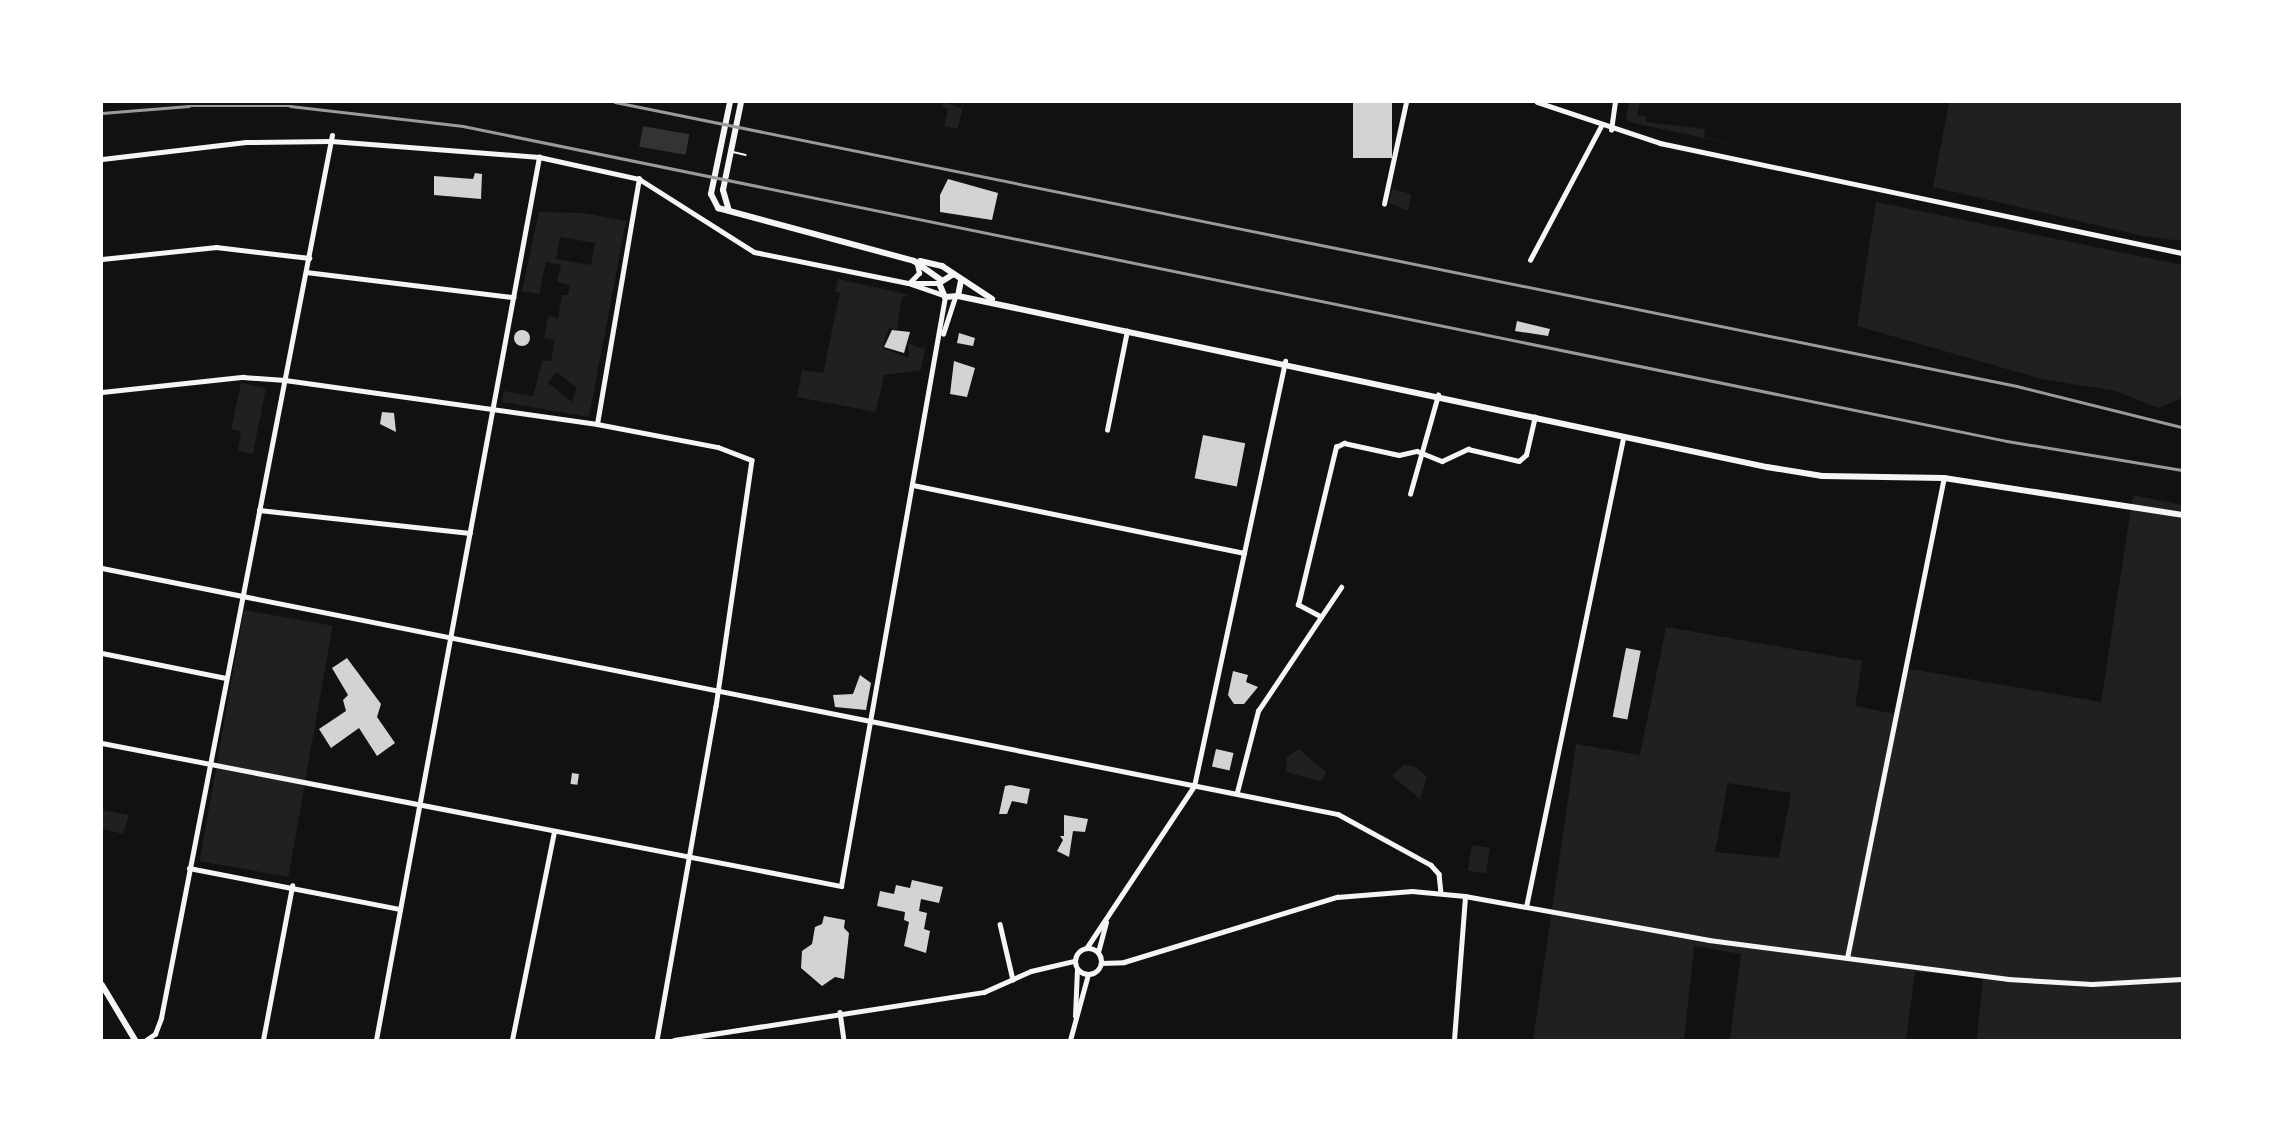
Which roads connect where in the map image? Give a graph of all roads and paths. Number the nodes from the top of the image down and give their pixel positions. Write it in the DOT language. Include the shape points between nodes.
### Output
graph roads {
  1 [pos="730,102"];
  2 [pos="741,102"];
  3 [pos="1406,102"];
  4 [pos="1537,102"];
  5 [pos="1615,102"];
  6 [pos="1601,126"];
  7 [pos="1611,130"];
  8 [pos="332,138"];
  9 [pos="720,149"];
  10 [pos="731,151"];
  11 [pos="746,155"];
  12 [pos="539,157"];
  13 [pos="102,159"];
  14 [pos="639,179"];
  15 [pos="1384,204"];
  16 [pos="729,211"];
  17 [pos="2182,253"];
  18 [pos="309,258"];
  19 [pos="102,259"];
  20 [pos="1530,260"];
  21 [pos="914,261"];
  22 [pos="306,272"];
  23 [pos="956,276"];
  24 [pos="940,281"];
  25 [pos="908,283"];
  26 [pos="944,296"];
  27 [pos="514,297"];
  28 [pos="957,297"];
  29 [pos="998,303"];
  30 [pos="1128,330"];
  31 [pos="939,345"];
  32 [pos="1284,361"];
  33 [pos="285,380"];
  34 [pos="102,392"];
  35 [pos="1438,394"];
  36 [pos="494,407"];
  37 [pos="1535,417"];
  38 [pos="597,424"];
  39 [pos="1107,430"];
  40 [pos="1623,438"];
  41 [pos="1422,453"];
  42 [pos="1944,478"];
  43 [pos="913,485"];
  44 [pos="1410,494"];
  45 [pos="259,510"];
  46 [pos="2182,515"];
  47 [pos="470,534"];
  48 [pos="1244,554"];
  49 [pos="102,568"];
  50 [pos="1340,587"];
  51 [pos="242,596"];
  52 [pos="1321,617"];
  53 [pos="449,638"];
  54 [pos="102,653"];
  55 [pos="226,678"];
  56 [pos="718,690"];
  57 [pos="870,721"];
  58 [pos="102,743"];
  59 [pos="211,766"];
  60 [pos="1194,786"];
  61 [pos="1237,792"];
  62 [pos="418,807"];
  63 [pos="554,832"];
  64 [pos="689,858"];
  65 [pos="189,868"];
  66 [pos="292,886"];
  67 [pos="1441,892"];
  68 [pos="1465,896"];
  69 [pos="1526,907"];
  70 [pos="400,909"];
  71 [pos="1106,922"];
  72 [pos="1000,924"];
  73 [pos="1087,947"];
  74 [pos="1098,952"];
  75 [pos="1847,958"];
  76 [pos="1074,961"];
  77 [pos="1101,963"];
  78 [pos="1077,969"];
  79 [pos="1088,974"];
  80 [pos="2182,979"];
  81 [pos="1013,980"];
  82 [pos="102,985"];
  83 [pos="839,1012"];
  84 [pos="1074,1016"];
  85 [pos="135,1041"];
  86 [pos="146,1041"];
  87 [pos="263,1041"];
  88 [pos="376,1041"];
  89 [pos="512,1041"];
  90 [pos="657,1041"];
  91 [pos="674,1041"];
  92 [pos="844,1041"];
  93 [pos="1070,1041"];
  94 [pos="1454,1041"];
  1 -- 9 [label="main road"];
  2 -- 10 [label="main road"];
  3 -- 15 [label="street"];
  4 -- 6 [label="street"];
  5 -- 7 [label="street"];
  6 -- 7 [label="street"];
  6 -- 20 [label="street"];
  7 -- 17 [label="street" via="1835,182"];
  8 -- 12 [label="street"];
  8 -- 13 [label="street" via="235,143"];
  8 -- 18 [label="street"];
  9 -- 10 [label="lane"];
  9 -- 16 [label="main road" via="711,194 718,208"];
  10 -- 11 [label="lane"];
  10 -- 16 [label="main road" via="723,190"];
  12 -- 14 [label="street"];
  12 -- 27 [label="street"];
  14 -- 25 [label="street" via="754,252"];
  14 -- 38 [label="street"];
  16 -- 21 [label="main road"];
  18 -- 19 [label="street" via="216,247"];
  18 -- 22 [label="street"];
  21 -- 23 [label="main road" via="936,263"];
  21 -- 24 [label="main road"];
  21 -- 25 [label="street" via="919,273"];
  22 -- 27 [label="street"];
  22 -- 33 [label="street"];
  23 -- 24 [label="main road"];
  23 -- 28 [label="main road" via="962,285"];
  23 -- 29 [label="main road"];
  24 -- 25 [label="street"];
  24 -- 26 [label="main road"];
  25 -- 26 [label="street"];
  26 -- 28 [label="main road"];
  26 -- 31 [label="street"];
  27 -- 36 [label="street"];
  28 -- 29 [label="main road"];
  28 -- 31 [label="street"];
  29 -- 30 [label="main road"];
  30 -- 32 [label="main road"];
  30 -- 39 [label="street"];
  31 -- 43 [label="street"];
  32 -- 35 [label="main road"];
  32 -- 48 [label="street"];
  33 -- 34 [label="street" via="243,377"];
  33 -- 36 [label="street"];
  33 -- 45 [label="street"];
  35 -- 37 [label="main road"];
  35 -- 41 [label="street"];
  36 -- 38 [label="street"];
  36 -- 47 [label="street"];
  37 -- 40 [label="main road"];
  37 -- 41 [label="street" via="1526,455 1519,461 1468,449 1447,461"];
  38 -- 56 [label="street" via="704,444 752,460"];
  40 -- 42 [label="main road" via="1822,477"];
  40 -- 69 [label="street"];
  41 -- 44 [label="street"];
  41 -- 52 [label="street" via="1394,454 1344,443 1336,447 1298,605"];
  42 -- 46 [label="main road"];
  42 -- 75 [label="street"];
  43 -- 48 [label="street"];
  43 -- 57 [label="street"];
  45 -- 47 [label="street"];
  45 -- 51 [label="street"];
  47 -- 53 [label="street"];
  48 -- 60 [label="street"];
  49 -- 51 [label="street"];
  50 -- 52 [label="street"];
  51 -- 53 [label="street"];
  51 -- 55 [label="street"];
  52 -- 61 [label="street" via="1258,712"];
  53 -- 56 [label="street"];
  53 -- 62 [label="street"];
  54 -- 55 [label="street"];
  55 -- 59 [label="street"];
  56 -- 57 [label="street"];
  56 -- 64 [label="street"];
  57 -- 60 [label="street"];
  57 -- 64 [label="street" via="841,886"];
  58 -- 59 [label="street"];
  59 -- 62 [label="street"];
  59 -- 65 [label="street"];
  60 -- 61 [label="street"];
  60 -- 71 [label="street"];
  61 -- 67 [label="street" via="1348,817 1431,865 1439,874"];
  62 -- 63 [label="street"];
  62 -- 70 [label="street"];
  63 -- 64 [label="street"];
  63 -- 89 [label="street"];
  64 -- 90 [label="street"];
  65 -- 66 [label="street"];
  65 -- 86 [label="street" via="161,1018 155,1034"];
  66 -- 70 [label="street"];
  66 -- 87 [label="street"];
  67 -- 68 [label="street"];
  67 -- 77 [label="street" via="1375,891 1337,897 1124,962"];
  68 -- 69 [label="street"];
  68 -- 94 [label="street"];
  69 -- 75 [label="street" via="1695,938"];
  70 -- 88 [label="street"];
  71 -- 73 [label="street"];
  71 -- 74 [label="street"];
  72 -- 81 [label="street"];
  73 -- 74 [label="street"];
  73 -- 76 [label="street" via="1076,953"];
  74 -- 77 [label="street"];
  75 -- 80 [label="street" via="2008,979 2092,984"];
  76 -- 78 [label="street"];
  76 -- 81 [label="street"];
  77 -- 79 [label="street"];
  78 -- 79 [label="street"];
  78 -- 84 [label="street"];
  79 -- 84 [label="street"];
  81 -- 83 [label="street" via="984,992"];
  82 -- 85 [label="main road"];
  83 -- 91 [label="street"];
  83 -- 92 [label="street"];
  84 -- 93 [label="street"];
}
